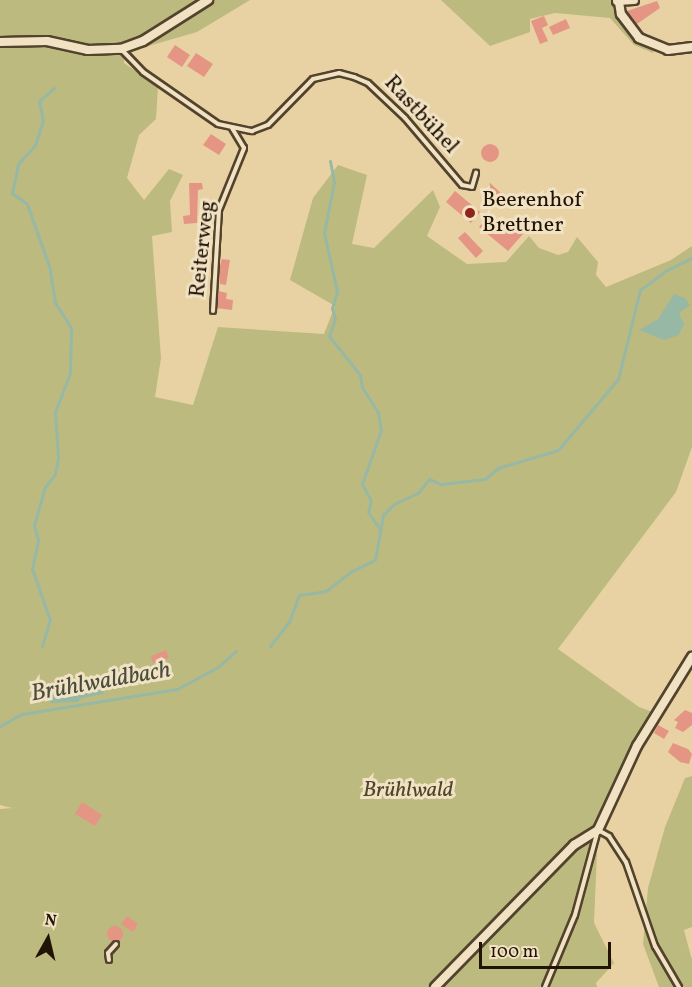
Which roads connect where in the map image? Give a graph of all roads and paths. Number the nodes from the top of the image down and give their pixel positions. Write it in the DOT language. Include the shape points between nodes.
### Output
graph roads {
  1 [pos="208,0"];
  2 [pos="634,0"];
  3 [pos="617,1"];
  4 [pos="0,42"];
  5 [pos="692,47"];
  6 [pos="121,49"];
  7 [pos="231,128"];
  8 [pos="476,173"];
  9 [pos="213,311"];
  10 [pos="692,657"];
  11 [pos="598,830"];
  12 [pos="116,944"];
  13 [pos="109,960"];
  14 [pos="435,987"];
  15 [pos="545,987"];
  16 [pos="680,987"];
  1 -- 6 [label="street" via="143,41"];
  2 -- 3 [label="street"];
  3 -- 5 [label="street" via="621,14 639,38 668,50"];
  4 -- 6 [label="street" via="47,41 88,50"];
  6 -- 7 [label="lane, Rastbühel" via="143,72"];
  7 -- 8 [label="lane, Rastbühel" via="252,130 268,125 313,79 339,73 368,83 405,118 462,185 472,187"];
  7 -- 9 [label="lane, Reiterweg" via="244,148 219,210"];
  10 -- 11 [label="street" via="637,746"];
  11 -- 14 [label="street" via="574,845"];
  11 -- 15 [label="lane" via="575,915"];
  11 -- 16 [label="lane" via="609,836 626,862 655,946"];
  12 -- 13 [label="lane" via="108,953"];
}
